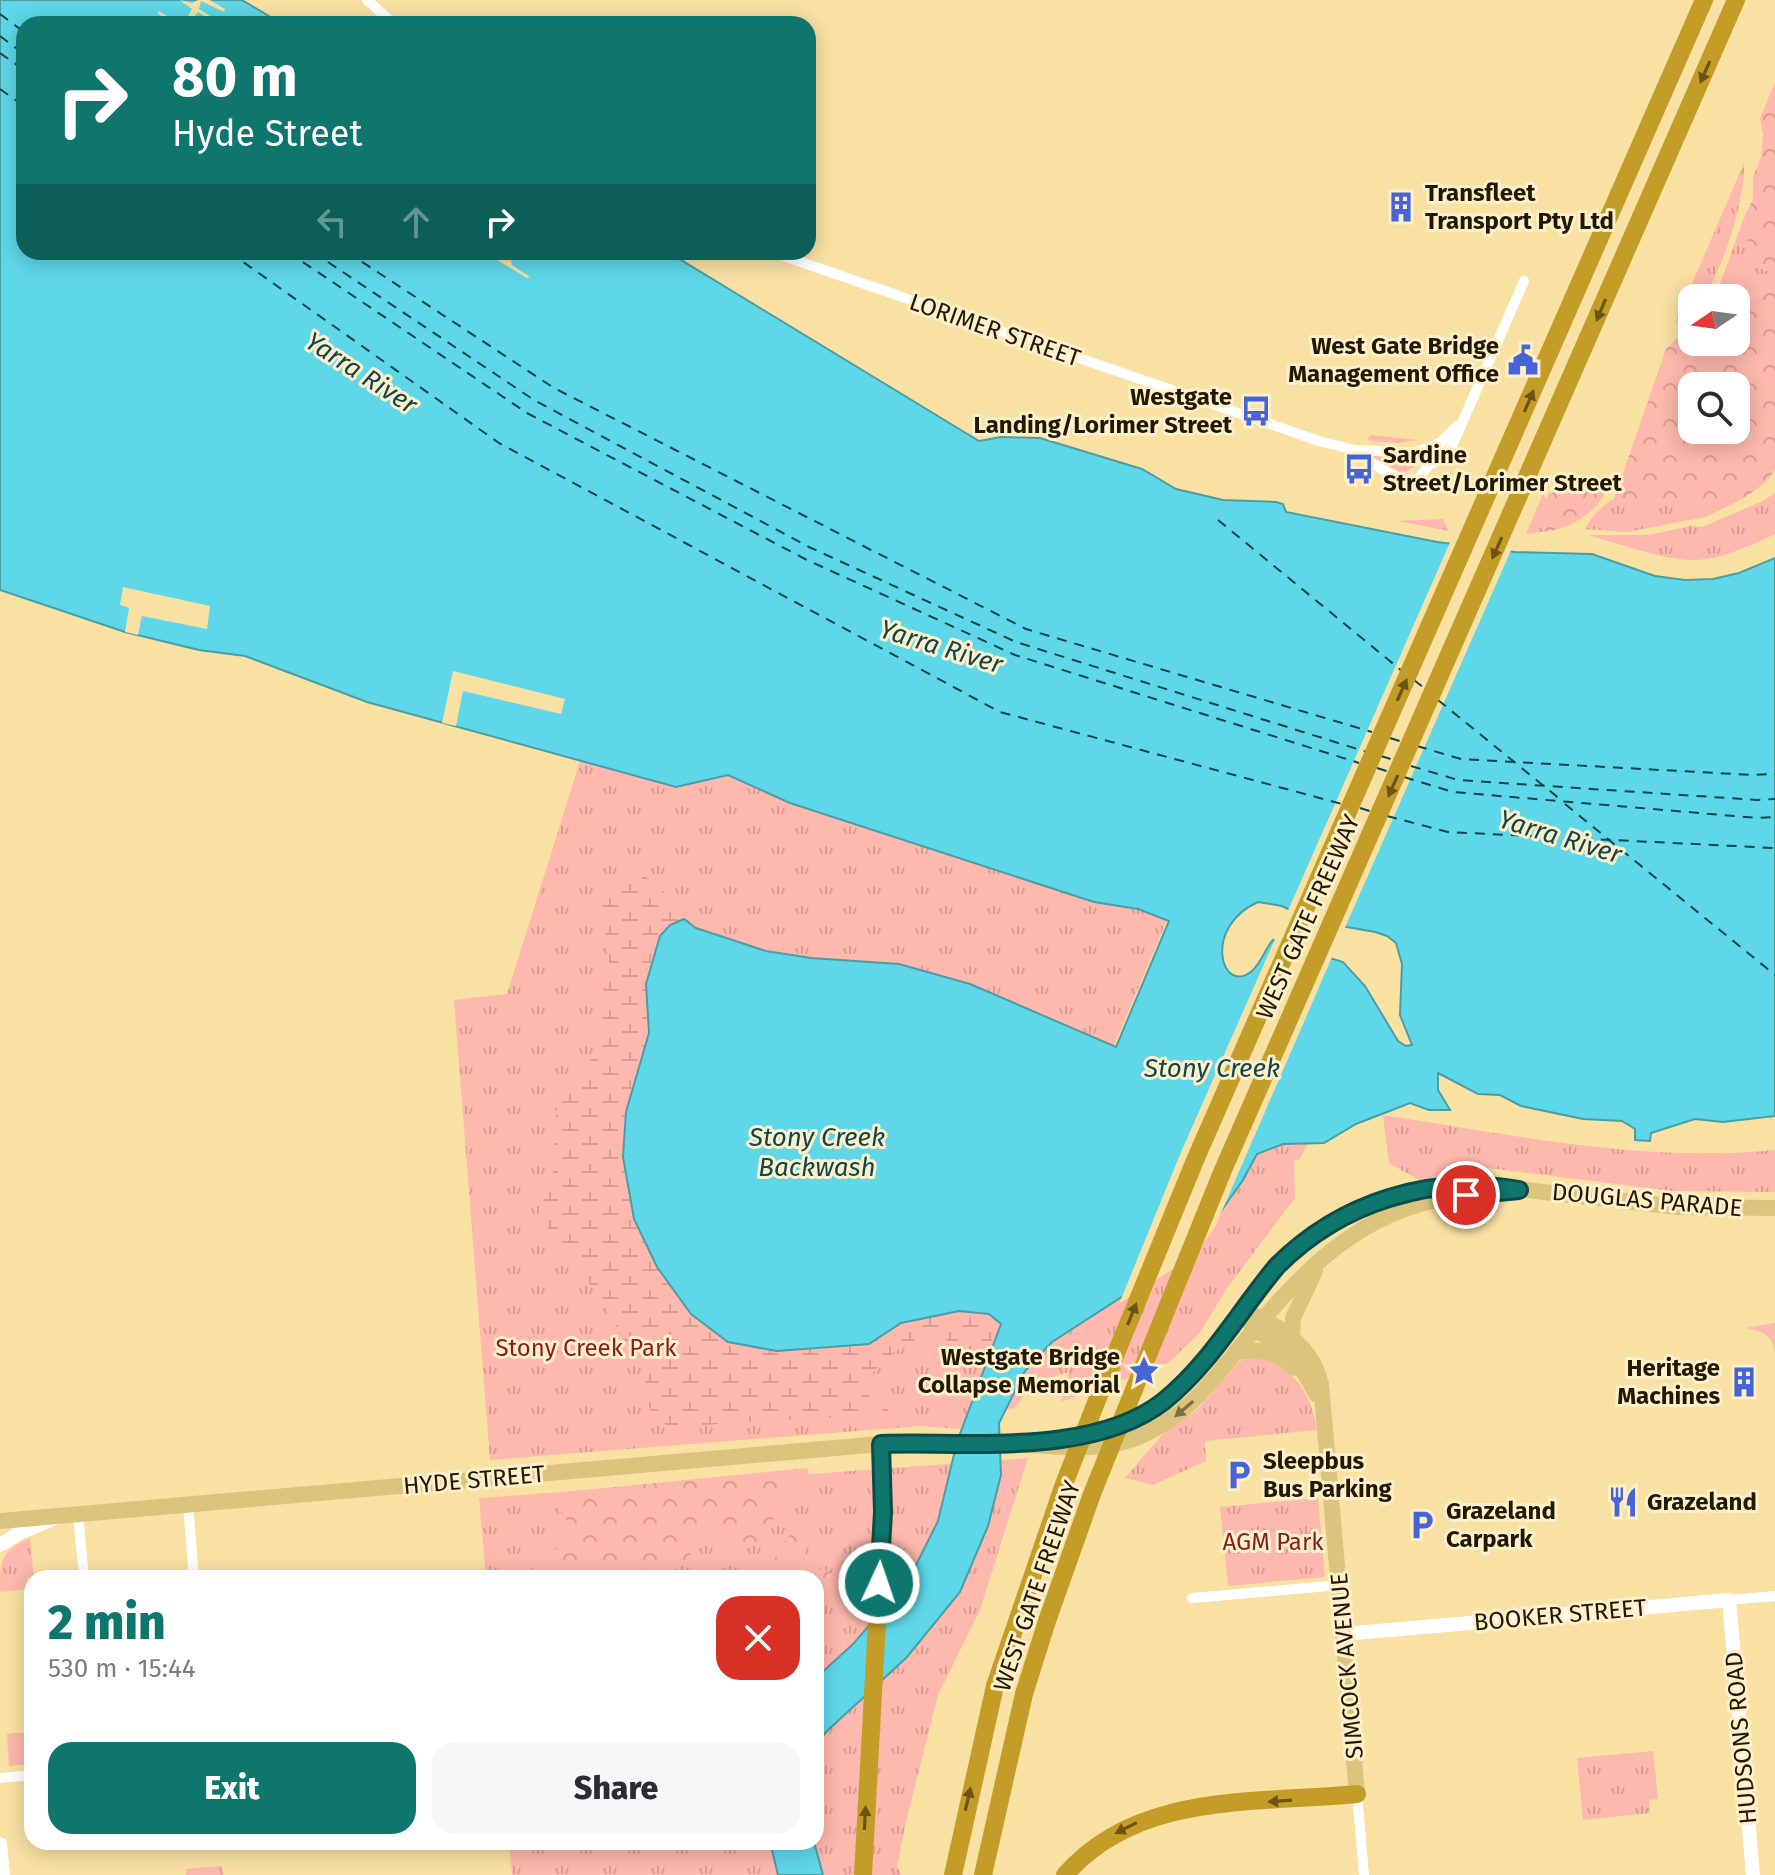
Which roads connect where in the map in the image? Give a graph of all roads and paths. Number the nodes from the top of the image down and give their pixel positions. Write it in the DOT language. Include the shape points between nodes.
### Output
graph roads {
  1 [pos="367,0"];
  2 [pos="1704,0"];
  3 [pos="1736,0"];
  4 [pos="385,16"];
  5 [pos="795,260"];
  6 [pos="1524,281"];
  7 [pos="1462,421"];
  8 [pos="1355,450"];
  9 [pos="1415,452"];
  10 [pos="1429,465"];
  11 [pos="1519,1190"];
  12 [pos="1775,1208"];
  13 [pos="1338,1245"];
  14 [pos="1242,1311"];
  15 [pos="1259,1324"];
  16 [pos="1292,1336"];
  17 [pos="1236,1352"];
  18 [pos="1322,1404"];
  19 [pos="881,1444"];
  20 [pos="949,1444"];
  21 [pos="1010,1444"];
  22 [pos="188,1505"];
  23 [pos="70,1515"];
  24 [pos="0,1521"];
  25 [pos="0,1545"];
  26 [pos="82,1570"];
  27 [pos="193,1570"];
  28 [pos="1340,1585"];
  29 [pos="1775,1596"];
  30 [pos="1192,1598"];
  31 [pos="1729,1600"];
  32 [pos="1344,1634"];
  33 [pos="24,1776"];
  34 [pos="0,1778"];
  35 [pos="1357,1794"];
  36 [pos="0,1844"];
  37 [pos="3,1875"];
  38 [pos="863,1875"];
  39 [pos="953,1875"];
  40 [pos="983,1875"];
  41 [pos="1065,1875"];
  42 [pos="1364,1875"];
  43 [pos="1753,1875"];
  1 -- 4 [label="street"];
  39 -- 2 [label="highway, WEST GATE FREEWAY, one-way" via="1000,1671 1103,1385 1196,1158"];
  3 -- 40 [label="highway, WEST GATE FREEWAY, one-way" via="1223,1170 1136,1384 1033,1665"];
  5 -- 8 [label="street, LORIMER STREET"];
  6 -- 7 [label="street"];
  7 -- 9 [label="street" via="1440,443"];
  7 -- 10 [label="street" via="1448,453"];
  8 -- 9 [label="street, LORIMER STREET"];
  8 -- 10 [label="street, LORIMER STREET" via="1407,480 1418,479"];
  9 -- 10 [label="street"];
  11 -- 12 [label="main road, DOUGLAS PARADE" via="1678,1207"];
  11 -- 13 [label="main road, DOUGLAS PARADE" via="1416,1205"];
  11 -- 14 [label="main road, DOUGLAS PARADE" via="1450,1185 1411,1191 1360,1209 1293,1250"];
  13 -- 15 [label="main road, DOUGLAS PARADE" via="1308,1269"];
  13 -- 16 [label="main road" via="1306,1286"];
  14 -- 15 [label="main road"];
  14 -- 21 [label="main road, DOUGLAS PARADE" via="1189,1378 1150,1410 1099,1431"];
  15 -- 16 [label="main road, SIMCOCK AVENUE"];
  15 -- 17 [label="main road, DOUGLAS PARADE"];
  15 -- 18 [label="main road, SIMCOCK AVENUE" via="1294,1355"];
  16 -- 18 [label="main road, SIMCOCK AVENUE" via="1315,1367"];
  17 -- 18 [label="main road" via="1255,1350 1281,1358"];
  17 -- 21 [label="main road, DOUGLAS PARADE, one-way" via="1186,1408 1147,1433 1097,1446"];
  18 -- 28 [label="main road, SIMCOCK AVENUE"];
  19 -- 20 [label="main road, HYDE STREET"];
  19 -- 22 [label="main road, HYDE STREET"];
  38 -- 19 [label="highway, one-way" via="883,1512"];
  20 -- 21 [label="main road, DOUGLAS PARADE"];
  22 -- 23 [label="main road, HYDE STREET"];
  22 -- 27 [label="street"];
  23 -- 24 [label="main road, HYDE STREET"];
  23 -- 25 [label="street"];
  23 -- 26 [label="street"];
  28 -- 30 [label="street"];
  28 -- 32 [label="main road, SIMCOCK AVENUE"];
  29 -- 31 [label="street, BOOKER STREET"];
  31 -- 32 [label="street, BOOKER STREET"];
  31 -- 43 [label="street, HUDSONS ROAD"];
  32 -- 35 [label="main road, SIMCOCK AVENUE"];
  33 -- 34 [label="street"];
  35 -- 41 [label="highway, one-way" via="1160,1814 1110,1837"];
  35 -- 42 [label="street, SIMCOCK AVENUE"];
  36 -- 37 [label="street"];
}
